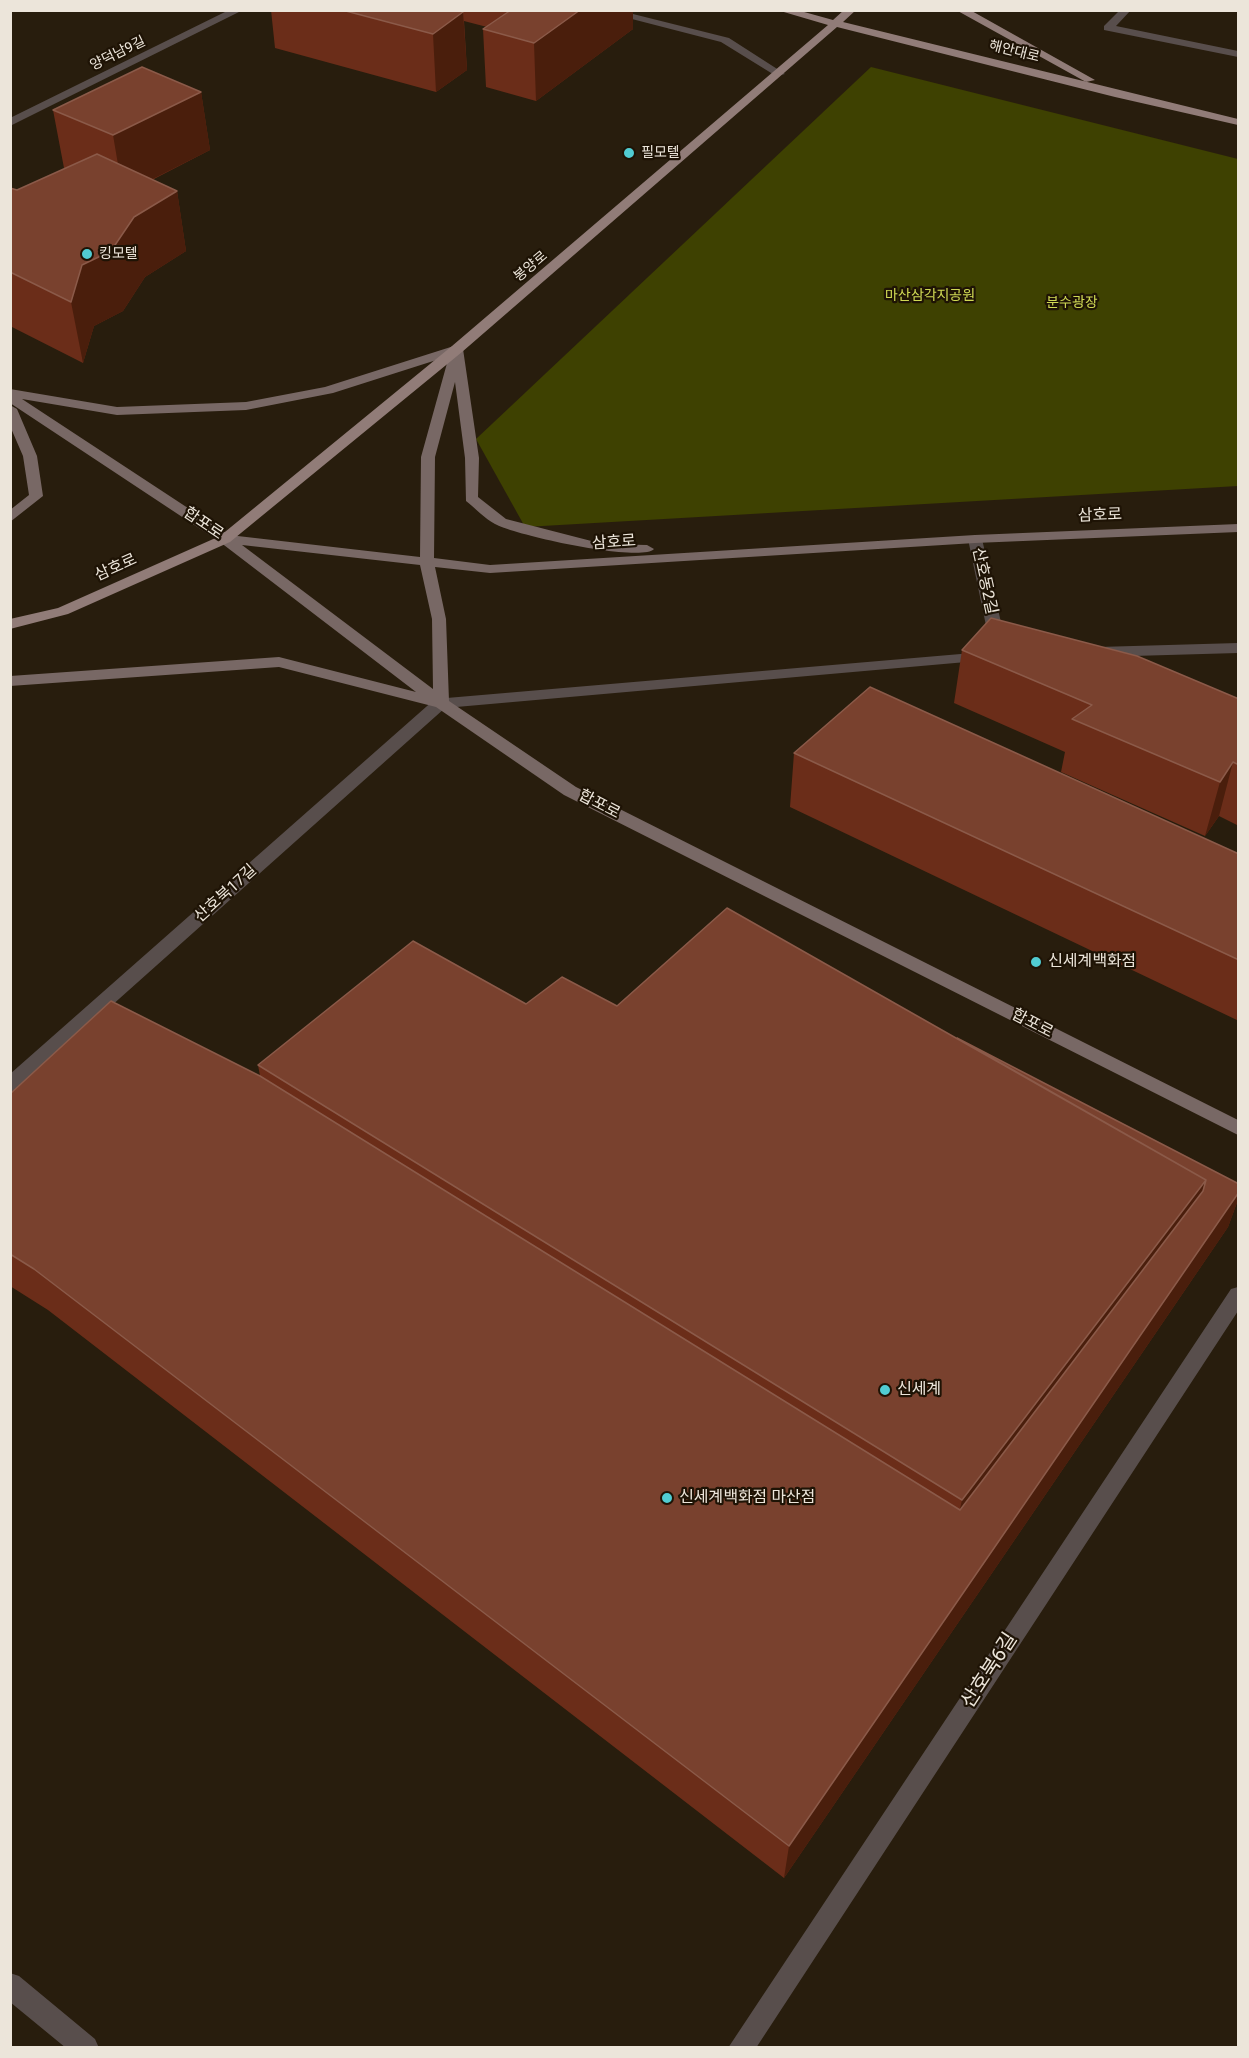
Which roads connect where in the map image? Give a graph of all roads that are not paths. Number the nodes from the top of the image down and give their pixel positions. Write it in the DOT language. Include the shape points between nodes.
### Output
graph roads {
  1 [pos="238,10"];
  2 [pos="602,10"];
  3 [pos="782,10"];
  4 [pos="850,10"];
  5 [pos="961,10"];
  6 [pos="1126,10"];
  7 [pos="838,22"];
  8 [pos="1239,54"];
  9 [pos="780,74"];
  10 [pos="1116,94"];
  11 [pos="1239,122"];
  12 [pos="10,123"];
  13 [pos="457,349"];
  14 [pos="10,395"];
  15 [pos="10,408"];
  16 [pos="10,518"];
  17 [pos="1239,528"];
  18 [pos="225,539"];
  19 [pos="975,539"];
  20 [pos="745,553"];
  21 [pos="427,562"];
  22 [pos="10,624"];
  23 [pos="1239,648"];
  24 [pos="1083,653"];
  25 [pos="10,681"];
  26 [pos="441,703"];
  27 [pos="10,1085"];
  28 [pos="1239,1128"];
  29 [pos="1239,1295"];
  30 [pos="10,1985"];
  31 [pos="86,2048"];
  32 [pos="741,2048"];
  1 -- 12 [label="street, 양덕남9길"];
  2 -- 9 [label="street" via="725,40"];
  3 -- 7 [label="main road, 해안대로"];
  4 -- 7 [label="main road, 봉양로"];
  5 -- 10 [label="main road"];
  6 -- 8 [label="street" via="1108,28"];
  7 -- 9 [label="main road, 봉양로"];
  7 -- 10 [label="main road, 해안대로"];
  9 -- 13 [label="main road, 봉양로"];
  10 -- 11 [label="main road, 해안대로"];
  13 -- 14 [label="main road" via="328,390 246,406 117,411"];
  13 -- 18 [label="main road, 봉양로"];
  13 -- 20 [label="main road" via="472,458 471,498 501,522 603,548"];
  13 -- 21 [label="main road" via="428,458"];
  14 -- 18 [label="main road, 합포로"];
  15 -- 16 [label="main road" via="30,456 36,496"];
  17 -- 19 [label="main road, 삼호로"];
  18 -- 21 [label="main road, 삼호로"];
  18 -- 22 [label="main road, 삼호로" via="63,611"];
  18 -- 26 [label="main road, 합포로"];
  19 -- 20 [label="main road, 삼호로"];
  19 -- 26 [label="street, 산호동2길" via="1000,656"];
  20 -- 21 [label="main road, 삼호로" via="490,569"];
  21 -- 26 [label="main road" via="439,619"];
  23 -- 24 [label="street"];
  25 -- 26 [label="main road" via="279,662"];
  26 -- 27 [label="street, 산호북17길"];
  26 -- 28 [label="main road, 합포로" via="570,791"];
  29 -- 32 [label="street, 산호북6길"];
  30 -- 31 [label="street"];
}
